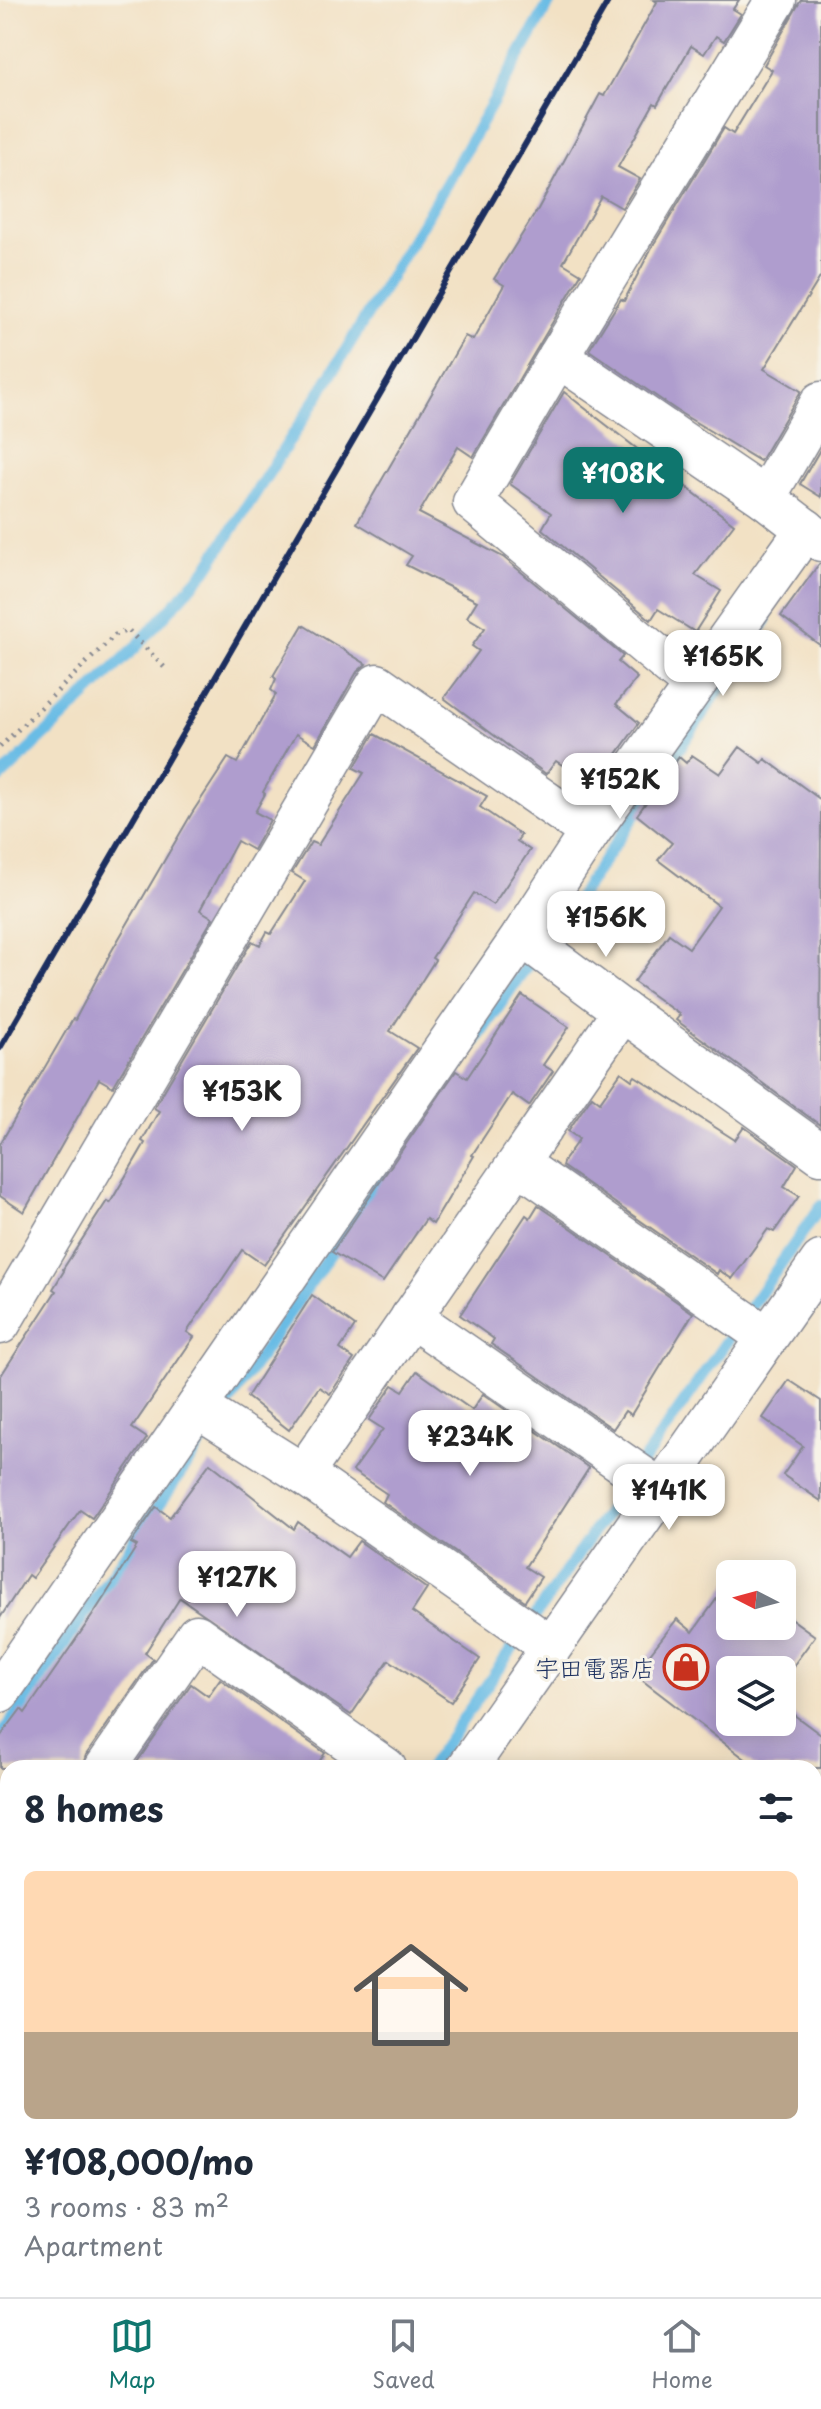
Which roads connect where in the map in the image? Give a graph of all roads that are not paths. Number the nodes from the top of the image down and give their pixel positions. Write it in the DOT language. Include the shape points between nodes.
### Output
graph roads {
  1 [pos="776,0"];
  2 [pos="558,357"];
  3 [pos="821,402"];
  4 [pos="765,498"];
  5 [pos="813,535"];
  6 [pos="693,685"];
  7 [pos="590,832"];
  8 [pos="535,946"];
  9 [pos="623,1011"];
  10 [pos="821,1154"];
  11 [pos="519,1164"];
  12 [pos="821,1261"];
  13 [pos="411,1317"];
  14 [pos="0,1324"];
  15 [pos="750,1324"];
  16 [pos="212,1416"];
  17 [pos="303,1474"];
  18 [pos="642,1476"];
  19 [pos="533,1634"];
  20 [pos="0,1692"];
  21 [pos="111,1760"];
  22 [pos="375,1760"];
  23 [pos="471,1760"];
  1 -- 2 [label="street"];
  2 -- 4 [label="street"];
  2 -- 6 [label="street" via="473,502"];
  3 -- 4 [label="street"];
  4 -- 5 [label="street"];
  5 -- 6 [label="street"];
  6 -- 7 [label="street"];
  7 -- 8 [label="street"];
  7 -- 14 [label="street" via="377,684"];
  8 -- 9 [label="street"];
  8 -- 16 [label="street"];
  9 -- 10 [label="street"];
  9 -- 11 [label="street"];
  11 -- 13 [label="street"];
  11 -- 15 [label="street"];
  12 -- 15 [label="street"];
  13 -- 17 [label="street"];
  13 -- 18 [label="street"];
  15 -- 18 [label="street"];
  16 -- 17 [label="street"];
  16 -- 20 [label="street"];
  17 -- 19 [label="street"];
  18 -- 19 [label="street"];
  19 -- 23 [label="street"];
  21 -- 22 [label="street" via="197,1635"];
}
